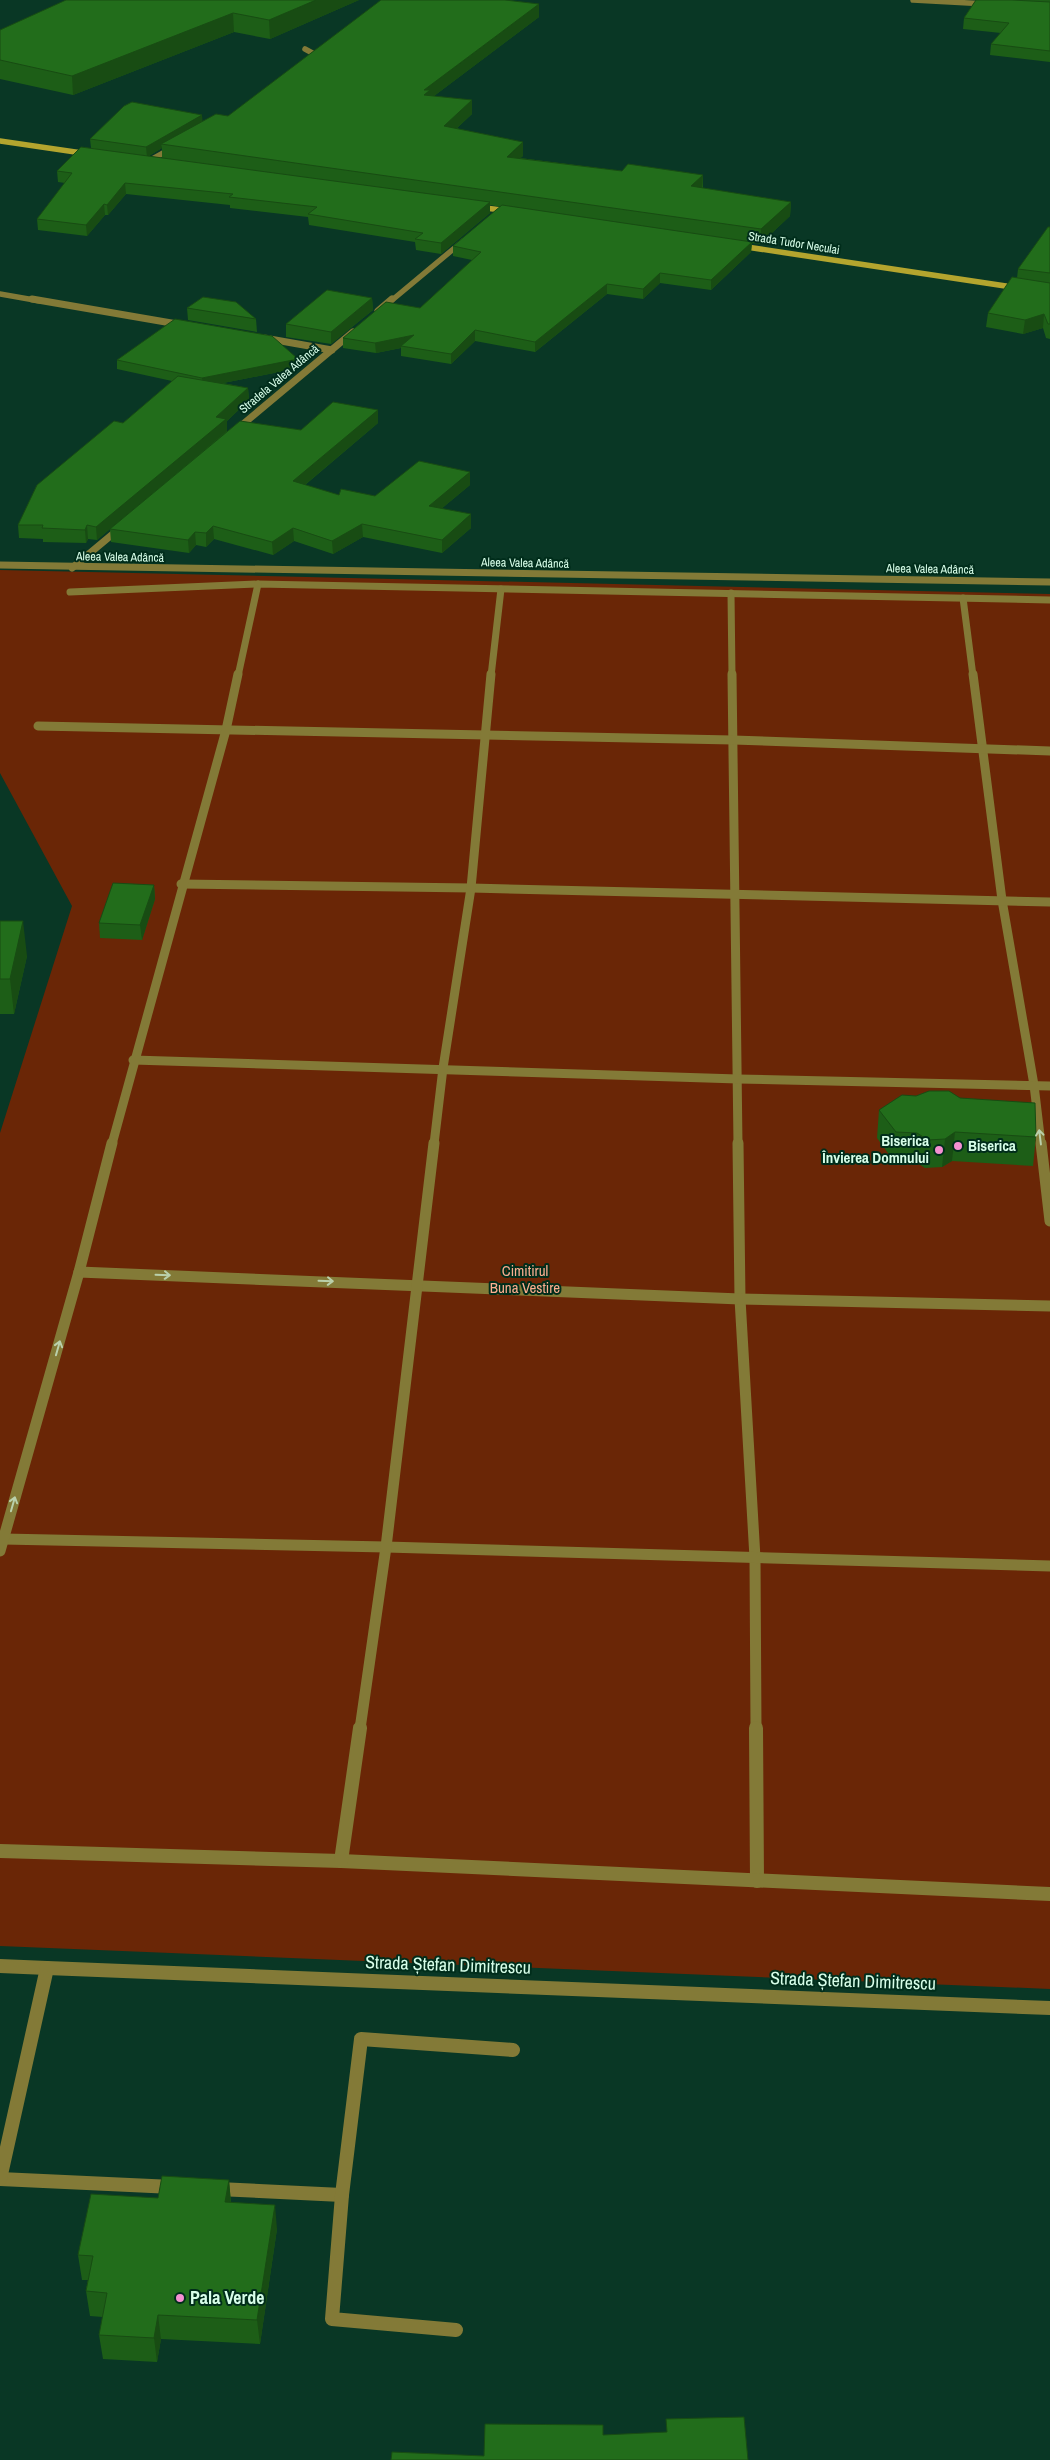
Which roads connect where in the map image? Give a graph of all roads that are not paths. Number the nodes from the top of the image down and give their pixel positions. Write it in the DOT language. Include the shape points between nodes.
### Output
graph roads {
  1 [pos="913,0"];
  2 [pos="991,4"];
  3 [pos="305,49"];
  4 [pos="302,66"];
  5 [pos="0,141"];
  6 [pos="181,143"];
  7 [pos="98,155"];
  8 [pos="137,161"];
  9 [pos="147,162"];
  10 [pos="156,164"];
  11 [pos="471,206"];
  12 [pos="500,210"];
  13 [pos="520,213"];
  14 [pos="493,216"];
  15 [pos="470,235"];
  16 [pos="736,245"];
  17 [pos="1030,290"];
  18 [pos="0,294"];
  19 [pos="370,318"];
  20 [pos="362,324"];
  21 [pos="188,326"];
  22 [pos="255,337"];
  23 [pos="332,350"];
  24 [pos="233,433"];
  25 [pos="126,523"];
  26 [pos="0,565"];
  27 [pos="72,568"];
  28 [pos="1050,582"];
  29 [pos="258,584"];
  30 [pos="501,589"];
  31 [pos="70,592"];
  32 [pos="731,593"];
  33 [pos="963,598"];
  34 [pos="1050,600"];
  35 [pos="38,726"];
  36 [pos="226,730"];
  37 [pos="484,735"];
  38 [pos="733,740"];
  39 [pos="982,750"];
  40 [pos="1050,751"];
  41 [pos="181,884"];
  42 [pos="470,888"];
  43 [pos="734,894"];
  44 [pos="1002,900"];
  45 [pos="1050,902"];
  46 [pos="134,1060"];
  47 [pos="442,1068"];
  48 [pos="738,1079"];
  49 [pos="1034,1085"];
  50 [pos="1050,1086"];
  51 [pos="1050,1220"];
  52 [pos="79,1272"];
  53 [pos="417,1285"];
  54 [pos="740,1299"];
  55 [pos="1050,1306"];
  56 [pos="3,1539"];
  57 [pos="386,1547"];
  58 [pos="0,1551"];
  59 [pos="755,1558"];
  60 [pos="1050,1566"];
  61 [pos="0,1851"];
  62 [pos="341,1861"];
  63 [pos="757,1881"];
  64 [pos="1050,1894"];
  65 [pos="0,1966"];
  66 [pos="47,1968"];
  67 [pos="1050,2008"];
  68 [pos="513,2050"];
  69 [pos="1,2164"];
  70 [pos="0,2179"];
  71 [pos="186,2187"];
  72 [pos="205,2188"];
  73 [pos="342,2195"];
  74 [pos="456,2330"];
  1 -- 2 [label="street"];
  3 -- 4 [label="street" via="316,55"];
  5 -- 7 [label="street"];
  6 -- 9 [label="street"];
  8 -- 9 [label="street"];
  9 -- 10 [label="street"];
  11 -- 12 [label="street"];
  12 -- 13 [label="street"];
  12 -- 14 [label="street"];
  15 -- 19 [label="street"];
  16 -- 17 [label="street, Strada Tudor Neculai"];
  18 -- 21 [label="street"];
  20 -- 23 [label="street, Stradela Valea Adâncă"];
  22 -- 23 [label="street"];
  23 -- 24 [label="street, Stradela Valea Adâncă"];
  25 -- 27 [label="street"];
  26 -- 27 [label="street, Aleea Valea Adâncă"];
  27 -- 28 [label="street, Aleea Valea Adâncă"];
  29 -- 30 [label="street"];
  29 -- 31 [label="street"];
  29 -- 36 [label="street"];
  30 -- 32 [label="street"];
  30 -- 37 [label="street"];
  32 -- 33 [label="street"];
  32 -- 38 [label="street"];
  33 -- 34 [label="street"];
  33 -- 39 [label="street"];
  35 -- 36 [label="street"];
  36 -- 37 [label="street"];
  36 -- 41 [label="street"];
  37 -- 38 [label="street"];
  37 -- 42 [label="street"];
  38 -- 39 [label="street"];
  38 -- 43 [label="street"];
  39 -- 40 [label="street"];
  39 -- 44 [label="street"];
  41 -- 42 [label="street"];
  41 -- 46 [label="street"];
  42 -- 43 [label="street"];
  42 -- 47 [label="street"];
  43 -- 44 [label="street"];
  43 -- 48 [label="street"];
  44 -- 45 [label="street"];
  44 -- 49 [label="street"];
  46 -- 47 [label="street"];
  46 -- 52 [label="street"];
  47 -- 48 [label="street"];
  47 -- 53 [label="street"];
  48 -- 49 [label="street"];
  48 -- 54 [label="street"];
  49 -- 50 [label="street"];
  51 -- 49 [label="street, one-way"];
  52 -- 53 [label="street, one-way"];
  56 -- 52 [label="street, one-way"];
  53 -- 54 [label="street"];
  53 -- 57 [label="street"];
  54 -- 55 [label="street"];
  54 -- 59 [label="street"];
  56 -- 57 [label="street"];
  56 -- 58 [label="street"];
  57 -- 59 [label="street"];
  57 -- 62 [label="street"];
  59 -- 60 [label="street"];
  59 -- 63 [label="street"];
  61 -- 62 [label="street"];
  62 -- 63 [label="street"];
  63 -- 64 [label="street"];
  65 -- 66 [label="street, Strada Ștefan Dimitrescu"];
  66 -- 67 [label="street, Strada Ștefan Dimitrescu"];
  66 -- 69 [label="street"];
  68 -- 73 [label="street" via="362,2039"];
  69 -- 70 [label="street"];
  70 -- 71 [label="street"];
  72 -- 73 [label="street"];
  73 -- 74 [label="street" via="332,2319"];
}
